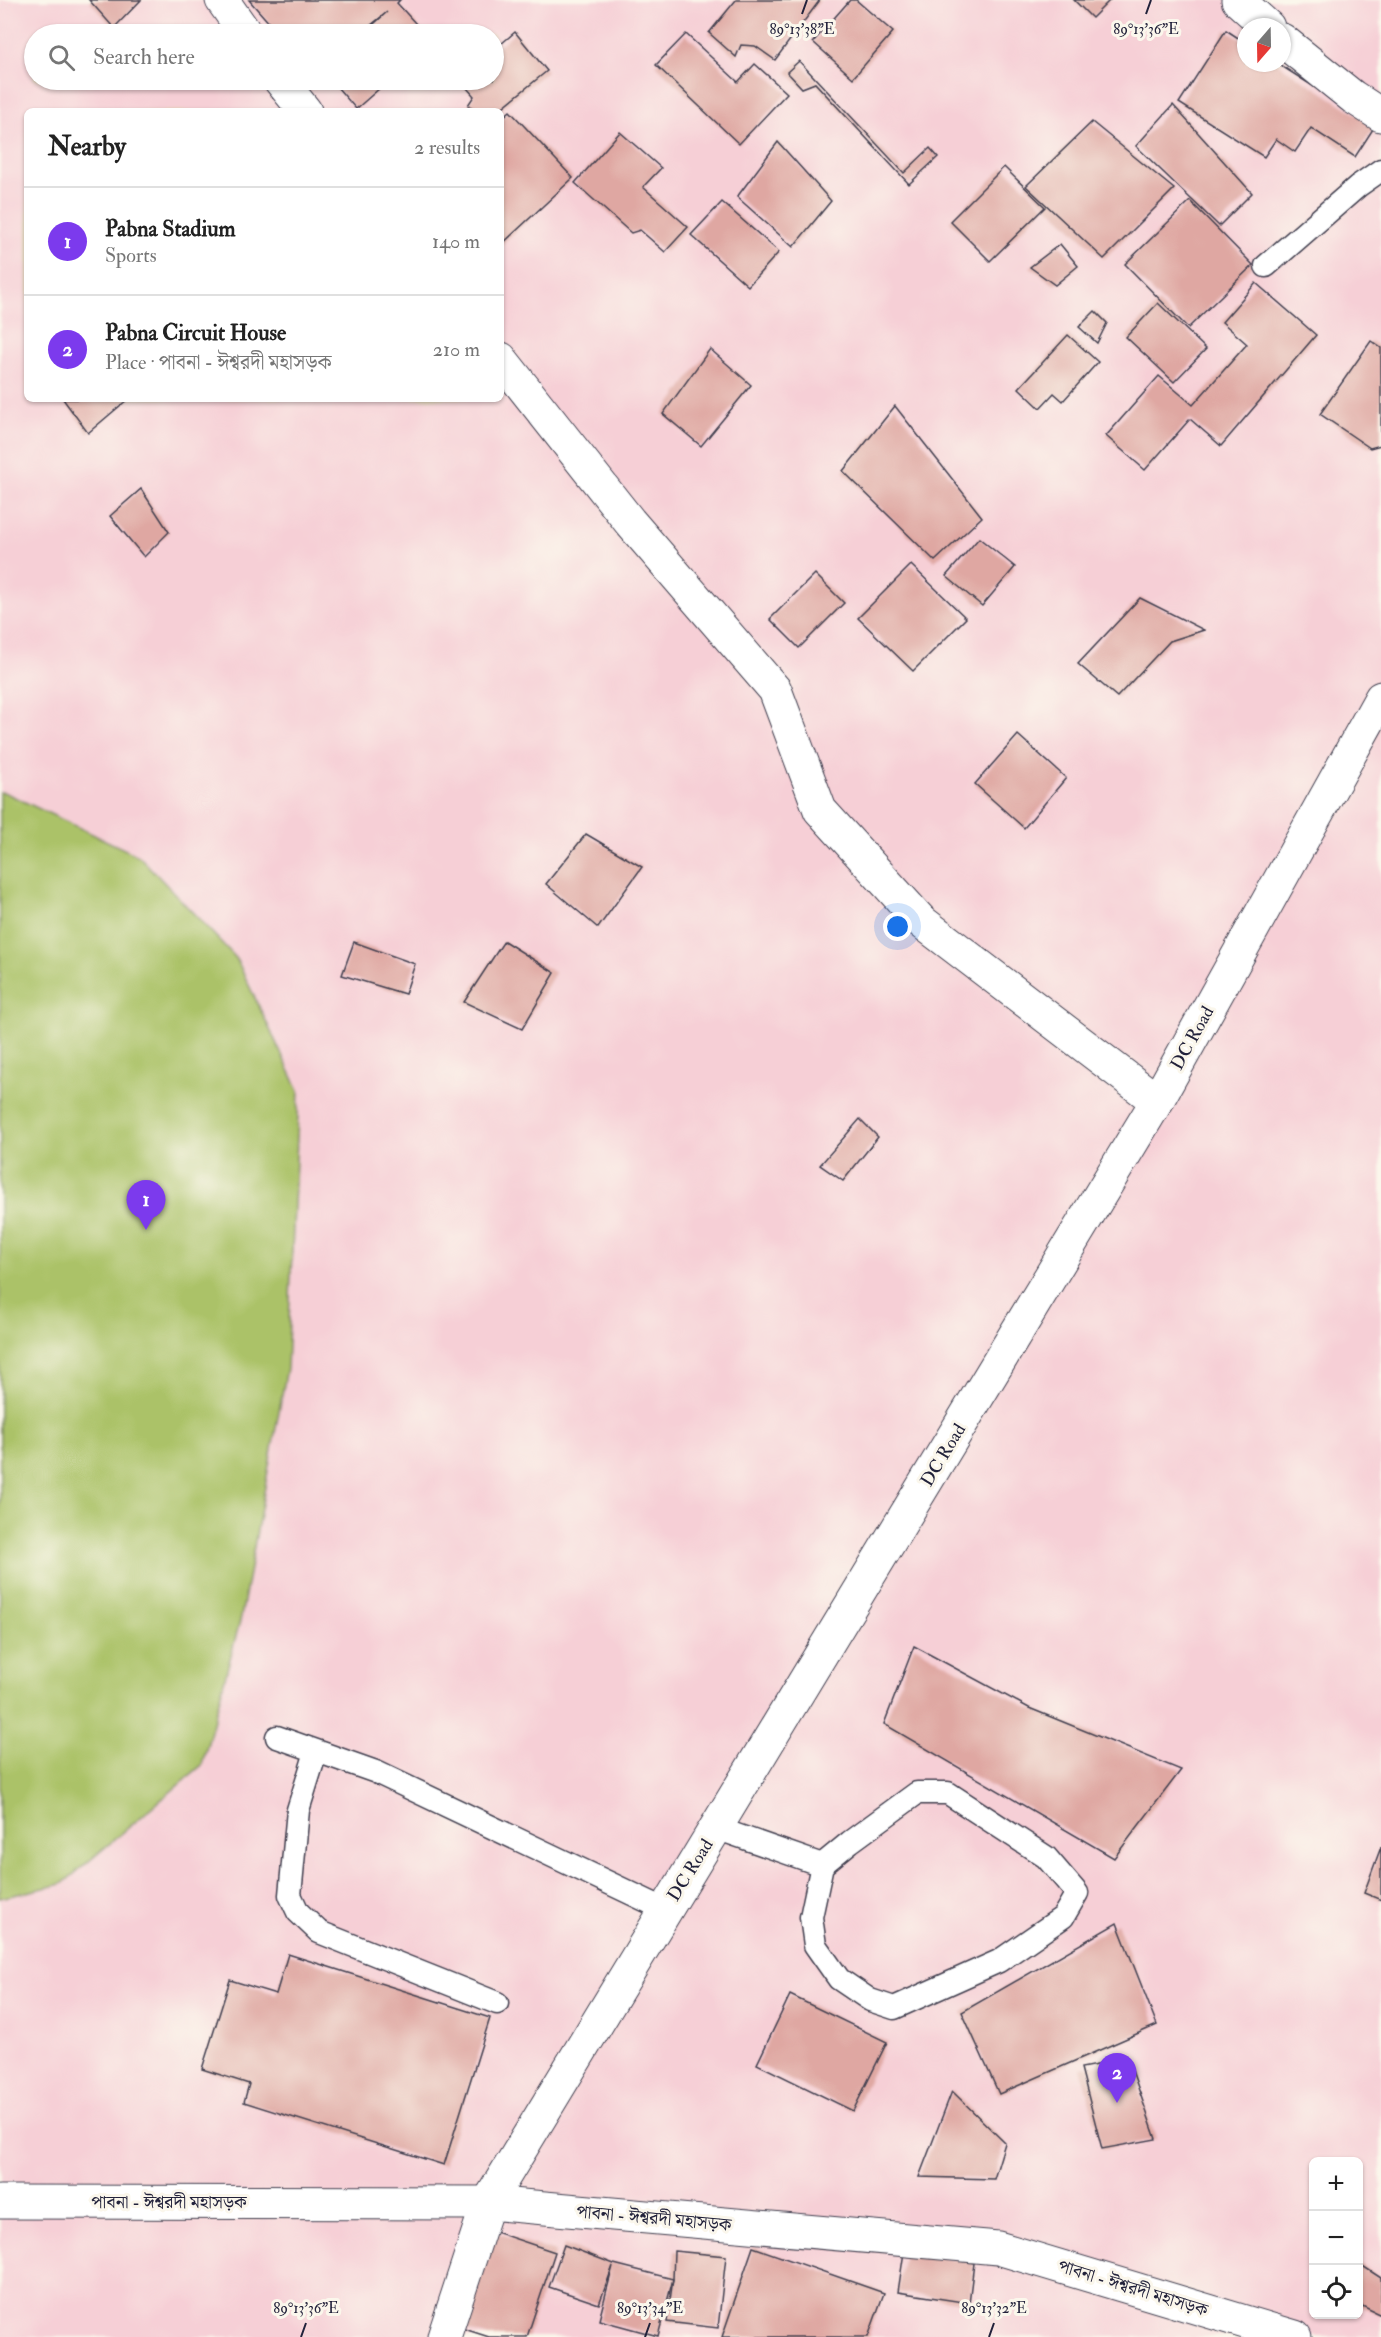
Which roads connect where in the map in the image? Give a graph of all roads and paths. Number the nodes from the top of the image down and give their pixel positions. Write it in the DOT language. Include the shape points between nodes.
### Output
graph roads {
  1 [pos="222,0"];
  2 [pos="1238,0"];
  3 [pos="1258,18"];
  4 [pos="239,24"];
  5 [pos="1291,47"];
  6 [pos="288,90"];
  7 [pos="302,108"];
  8 [pos="1381,115"];
  9 [pos="1381,170"];
  10 [pos="1266,266"];
  11 [pos="504,363"];
  12 [pos="1381,698"];
  13 [pos="1157,1101"];
  14 [pos="277,1737"];
  15 [pos="316,1752"];
  16 [pos="716,1828"];
  17 [pos="822,1865"];
  18 [pos="666,1910"];
  19 [pos="497,2003"];
  20 [pos="0,2202"];
  21 [pos="488,2203"];
  22 [pos="444,2337"];
  23 [pos="1295,2337"];
  1 -- 4 [label="street"];
  2 -- 3 [label="street"];
  5 -- 8 [label="street"];
  6 -- 7 [label="street"];
  9 -- 10 [label="lane"];
  11 -- 13 [label="street" via="630,522 775,690 820,810 922,921"];
  12 -- 13 [label="street, DC Road"];
  13 -- 16 [label="street, DC Road"];
  14 -- 15 [label="lane"];
  15 -- 18 [label="lane" via="376,1773"];
  15 -- 19 [label="lane" via="298,1809 290,1896 298,1912 319,1932"];
  16 -- 17 [label="lane"];
  16 -- 18 [label="street, DC Road"];
  17 -- 17 [label="lane" via="917,1793 948,1793 1046,1857 1077,1893 1063,1917 999,1962 894,2008 870,2000 839,1979 816,1945 811,1917"];
  18 -- 21 [label="street, DC Road"];
  20 -- 21 [label="street, পাবনা - ঈশ্বরদী মহাসড়ক"];
  21 -- 22 [label="street, DC Road"];
  21 -- 23 [label="street, পাবনা - ঈশ্বরদী মহাসড়ক" via="998,2248"];
}
